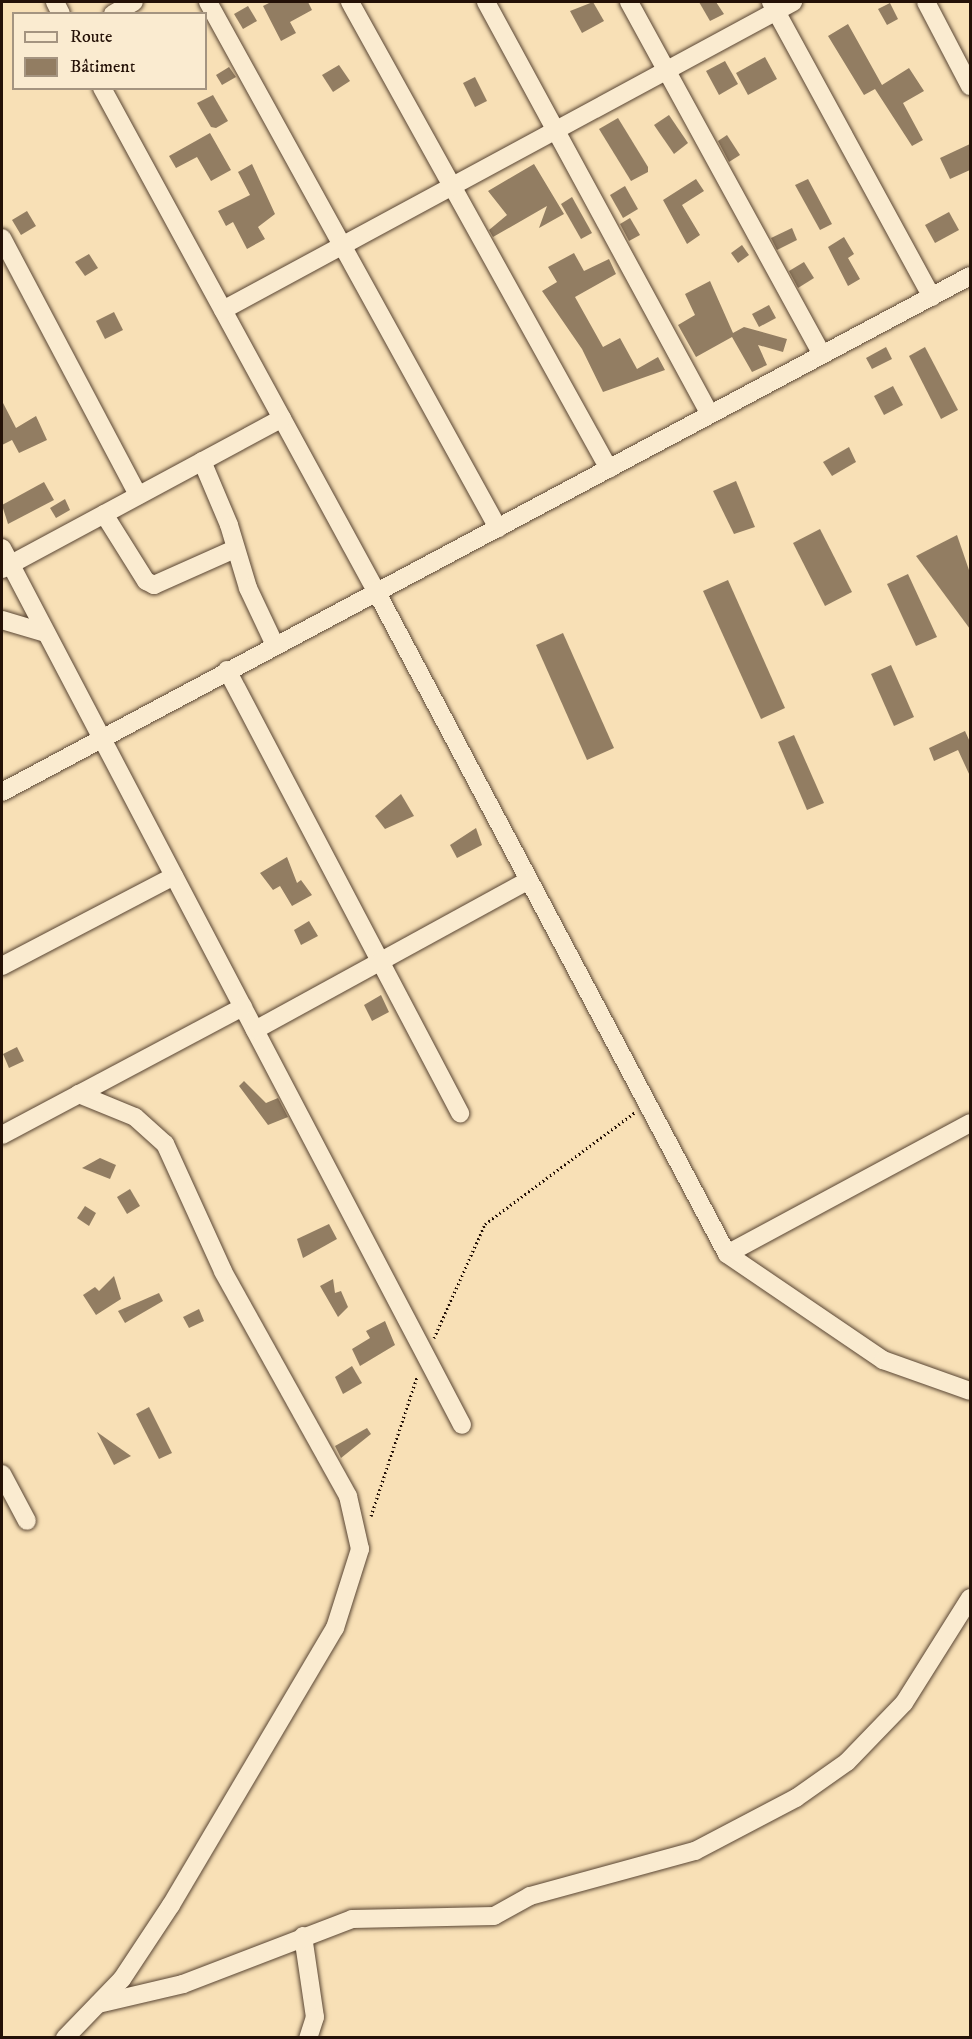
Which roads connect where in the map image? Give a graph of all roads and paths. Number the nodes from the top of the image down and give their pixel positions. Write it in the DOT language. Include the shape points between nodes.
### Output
graph roads {
  1 [pos="135,2"];
  2 [pos="208,2"];
  3 [pos="350,2"];
  4 [pos="486,2"];
  5 [pos="629,2"];
  6 [pos="793,2"];
  7 [pos="926,2"];
  8 [pos="774,6"];
  9 [pos="117,12"];
  10 [pos="666,70"];
  11 [pos="970,86"];
  12 [pos="103,90"];
  13 [pos="556,130"];
  14 [pos="452,186"];
  15 [pos="2,238"];
  16 [pos="342,245"];
  17 [pos="970,276"];
  18 [pos="932,297"];
  19 [pos="223,310"];
  20 [pos="822,355"];
  21 [pos="710,414"];
  22 [pos="282,418"];
  23 [pos="202,461"];
  24 [pos="609,469"];
  25 [pos="138,495"];
  26 [pos="104,514"];
  27 [pos="498,528"];
  28 [pos="235,549"];
  29 [pos="4,560"];
  30 [pos="376,591"];
  31 [pos="2,620"];
  32 [pos="46,633"];
  33 [pos="275,645"];
  34 [pos="227,670"];
  35 [pos="101,736"];
  36 [pos="2,792"];
  37 [pos="174,876"];
  38 [pos="529,880"];
  39 [pos="380,962"];
  40 [pos="2,966"];
  41 [pos="243,1007"];
  42 [pos="255,1030"];
  43 [pos="79,1094"];
  44 [pos="646,1102"];
  45 [pos="460,1113"];
  46 [pos="970,1123"];
  47 [pos="2,1135"];
  48 [pos="727,1254"];
  49 [pos="426,1356"];
  50 [pos="970,1390"];
  51 [pos="462,1425"];
  52 [pos="2,1474"];
  53 [pos="27,1521"];
  54 [pos="360,1549"];
  55 [pos="970,1598"];
  56 [pos="303,1936"];
  57 [pos="98,2004"];
  58 [pos="65,2037"];
  59 [pos="308,2037"];
  1 -- 9 [label="street"];
  2 -- 16 [label="street"];
  3 -- 14 [label="street"];
  4 -- 13 [label="street"];
  5 -- 10 [label="street"];
  6 -- 8 [label="street"];
  7 -- 11 [label="street"];
  8 -- 10 [label="street"];
  8 -- 18 [label="street"];
  10 -- 13 [label="street"];
  10 -- 20 [label="street"];
  12 -- 19 [label="street"];
  13 -- 14 [label="street"];
  13 -- 21 [label="street"];
  14 -- 16 [label="street"];
  14 -- 24 [label="street"];
  15 -- 25 [label="street"];
  16 -- 19 [label="street"];
  16 -- 27 [label="street"];
  17 -- 18 [label="street"];
  18 -- 20 [label="street"];
  19 -- 22 [label="street"];
  20 -- 21 [label="street"];
  21 -- 24 [label="street"];
  22 -- 23 [label="street"];
  22 -- 30 [label="street"];
  23 -- 25 [label="street"];
  23 -- 28 [label="street"];
  24 -- 27 [label="street"];
  25 -- 26 [label="street"];
  26 -- 28 [label="street" via="146,581 154,585"];
  26 -- 29 [label="street"];
  27 -- 30 [label="street"];
  28 -- 33 [label="street"];
  29 -- 32 [label="street"];
  30 -- 33 [label="street"];
  30 -- 38 [label="street"];
  31 -- 32 [label="street"];
  32 -- 35 [label="street"];
  33 -- 34 [label="street"];
  34 -- 35 [label="street"];
  34 -- 39 [label="street"];
  35 -- 36 [label="street"];
  35 -- 37 [label="street"];
  37 -- 40 [label="street"];
  37 -- 41 [label="street"];
  38 -- 39 [label="street"];
  38 -- 44 [label="street"];
  39 -- 42 [label="street"];
  39 -- 45 [label="street"];
  41 -- 42 [label="street"];
  41 -- 43 [label="street"];
  42 -- 49 [label="street"];
  43 -- 47 [label="street"];
  43 -- 54 [label="street" via="135,1117 165,1144 223,1271 348,1496"];
  44 -- 48 [label="street"];
  44 -- 49 [label="path" via="604,1139 485,1224"];
  46 -- 48 [label="street"];
  48 -- 50 [label="street" via="883,1360"];
  49 -- 51 [label="street"];
  49 -- 54 [label="path"];
  52 -- 53 [label="street"];
  54 -- 57 [label="street" via="335,1628 171,1905 122,1979"];
  55 -- 56 [label="street" via="904,1703 847,1762 796,1798 695,1851 530,1896 494,1916 352,1919"];
  56 -- 57 [label="street" via="183,1984"];
  56 -- 59 [label="street" via="315,2017"];
  57 -- 58 [label="street"];
}
